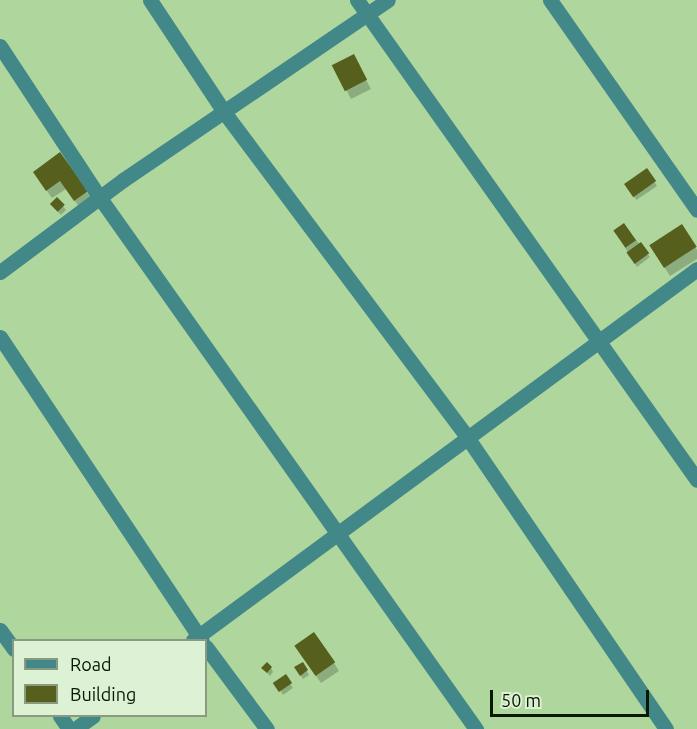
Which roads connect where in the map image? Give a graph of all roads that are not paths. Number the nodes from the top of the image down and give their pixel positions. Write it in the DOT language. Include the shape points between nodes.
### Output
graph roads {
  1 [pos="150,0"];
  2 [pos="357,0"];
  3 [pos="388,0"];
  4 [pos="550,0"];
  5 [pos="368,16"];
  6 [pos="0,46"];
  7 [pos="224,112"];
  8 [pos="100,198"];
  9 [pos="697,210"];
  10 [pos="697,269"];
  11 [pos="0,272"];
  12 [pos="0,337"];
  13 [pos="599,339"];
  14 [pos="467,437"];
  15 [pos="697,480"];
  16 [pos="339,532"];
  17 [pos="0,630"];
  18 [pos="199,639"];
  19 [pos="203,639"];
  20 [pos="12,646"];
  21 [pos="207,650"];
  22 [pos="92,717"];
  23 [pos="75,729"];
  24 [pos="267,729"];
  25 [pos="476,729"];
  26 [pos="666,729"];
  1 -- 7 [label="street"];
  2 -- 5 [label="street"];
  3 -- 5 [label="street"];
  4 -- 9 [label="street"];
  5 -- 7 [label="street"];
  5 -- 13 [label="street"];
  6 -- 8 [label="street"];
  7 -- 8 [label="street"];
  7 -- 14 [label="street"];
  8 -- 11 [label="street"];
  8 -- 16 [label="street"];
  10 -- 13 [label="street"];
  12 -- 18 [label="street"];
  13 -- 14 [label="street"];
  13 -- 15 [label="street"];
  14 -- 16 [label="street"];
  14 -- 26 [label="street"];
  16 -- 19 [label="street"];
  16 -- 25 [label="street"];
  17 -- 20 [label="street"];
  21 -- 24 [label="street"];
  22 -- 23 [label="street"];
}
